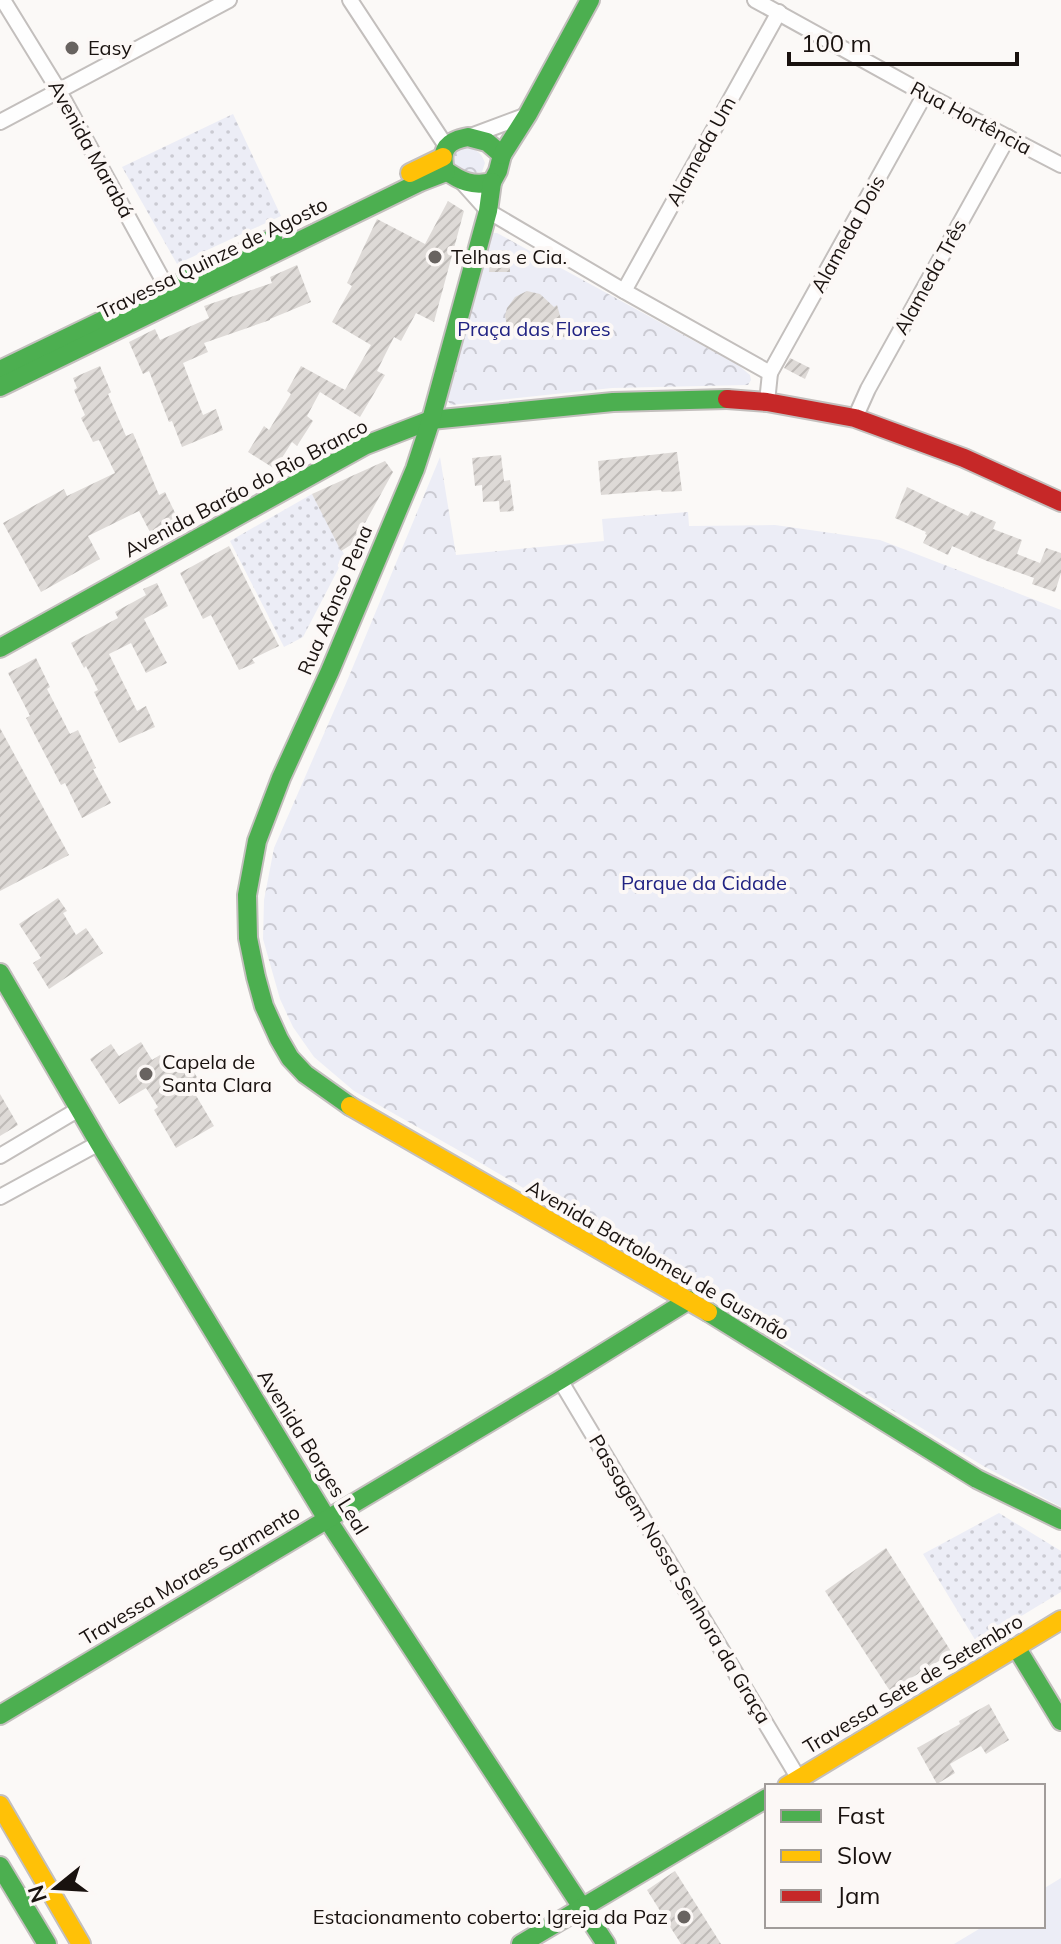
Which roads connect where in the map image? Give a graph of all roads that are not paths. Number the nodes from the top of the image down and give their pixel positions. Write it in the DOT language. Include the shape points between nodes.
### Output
graph roads {
  1 [pos="3,0"];
  2 [pos="229,0"];
  3 [pos="350,0"];
  4 [pos="590,0"];
  5 [pos="755,0"];
  6 [pos="779,12"];
  7 [pos="59,91"];
  8 [pos="925,94"];
  9 [pos="528,114"];
  10 [pos="0,122"];
  11 [pos="468,137"];
  12 [pos="1008,137"];
  13 [pos="502,155"];
  14 [pos="450,164"];
  15 [pos="1061,165"];
  16 [pos="492,182"];
  17 [pos="488,211"];
  18 [pos="624,291"];
  19 [pos="171,295"];
  20 [pos="21,368"];
  21 [pos="0,370"];
  22 [pos="770,373"];
  23 [pos="0,387"];
  24 [pos="767,402"];
  25 [pos="855,418"];
  26 [pos="431,420"];
  27 [pos="1061,502"];
  28 [pos="0,648"];
  29 [pos="0,973"];
  30 [pos="264,1006"];
  31 [pos="79,1109"];
  32 [pos="99,1143"];
  33 [pos="0,1156"];
  34 [pos="0,1197"];
  35 [pos="689,1300"];
  36 [pos="560,1380"];
  37 [pos="327,1519"];
  38 [pos="1061,1520"];
  39 [pos="1061,1620"];
  40 [pos="1016,1647"];
  41 [pos="0,1715"];
  42 [pos="1061,1721"];
  43 [pos="793,1782"];
  44 [pos="765,1799"];
  45 [pos="0,1805"];
  46 [pos="0,1866"];
  47 [pos="582,1908"];
  48 [pos="47,1944"];
  49 [pos="81,1944"];
  50 [pos="521,1944"];
  51 [pos="606,1944"];
  1 -- 7 [label="street, Avenida Marabá"];
  2 -- 7 [label="street"];
  3 -- 14 [label="street"];
  4 -- 9 [label="street"];
  5 -- 6 [label="street, Rua Hortência"];
  6 -- 8 [label="street, Rua Hortência"];
  6 -- 18 [label="street, Alameda Um"];
  7 -- 10 [label="street"];
  7 -- 19 [label="street, Avenida Marabá"];
  8 -- 12 [label="street, Rua Hortência"];
  8 -- 22 [label="street, Alameda Dois"];
  9 -- 11 [label="street"];
  9 -- 13 [label="street"];
  11 -- 13 [label="street" via="491,142"];
  11 -- 14 [label="street" via="456,139"];
  12 -- 15 [label="street, Rua Hortência"];
  12 -- 25 [label="street, Alameda Três"];
  13 -- 16 [label="street"];
  14 -- 16 [label="street" via="477,186"];
  14 -- 17 [label="street"];
  14 -- 19 [label="street, Travessa Quinze de Agosto"];
  16 -- 17 [label="street, Rua Afonso Pena"];
  17 -- 18 [label="street"];
  17 -- 26 [label="street, Rua Afonso Pena"];
  18 -- 22 [label="street"];
  19 -- 20 [label="street, Travessa Quinze de Agosto"];
  20 -- 21 [label="street, Travessa Quinze de Agosto"];
  20 -- 23 [label="street, Travessa Quinze de Agosto"];
  22 -- 24 [label="street"];
  24 -- 25 [label="street, Avenida Barão do Rio Branco"];
  24 -- 26 [label="street, Avenida Barão do Rio Branco" via="613,402"];
  25 -- 27 [label="street, Avenida Barão do Rio Branco" via="964,458"];
  26 -- 28 [label="street, Avenida Barão do Rio Branco" via="366,445"];
  26 -- 30 [label="street, Rua Afonso Pena" via="257,841 247,895 248,938"];
  29 -- 31 [label="street, Avenida Borges Leal"];
  30 -- 35 [label="street, Avenida Bartolomeu de Gusmão" via="290,1058 332,1095"];
  31 -- 32 [label="street, Avenida Borges Leal"];
  31 -- 33 [label="street"];
  32 -- 34 [label="street"];
  32 -- 37 [label="street, Avenida Borges Leal"];
  35 -- 36 [label="street, Travessa Moraes Sarmento"];
  35 -- 38 [label="street, Avenida Bartolomeu de Gusmão" via="977,1479"];
  36 -- 37 [label="street, Travessa Moraes Sarmento"];
  36 -- 43 [label="street, Passagem Nossa Senhora da Graça"];
  37 -- 41 [label="street, Travessa Moraes Sarmento"];
  37 -- 47 [label="street, Avenida Borges Leal"];
  39 -- 40 [label="street, Travessa Sete de Setembro"];
  40 -- 42 [label="street"];
  40 -- 43 [label="street, Travessa Sete de Setembro"];
  44 -- 47 [label="street"];
  45 -- 49 [label="street"];
  46 -- 48 [label="street"];
  47 -- 50 [label="street"];
  47 -- 51 [label="street, Avenida Borges Leal"];
}
